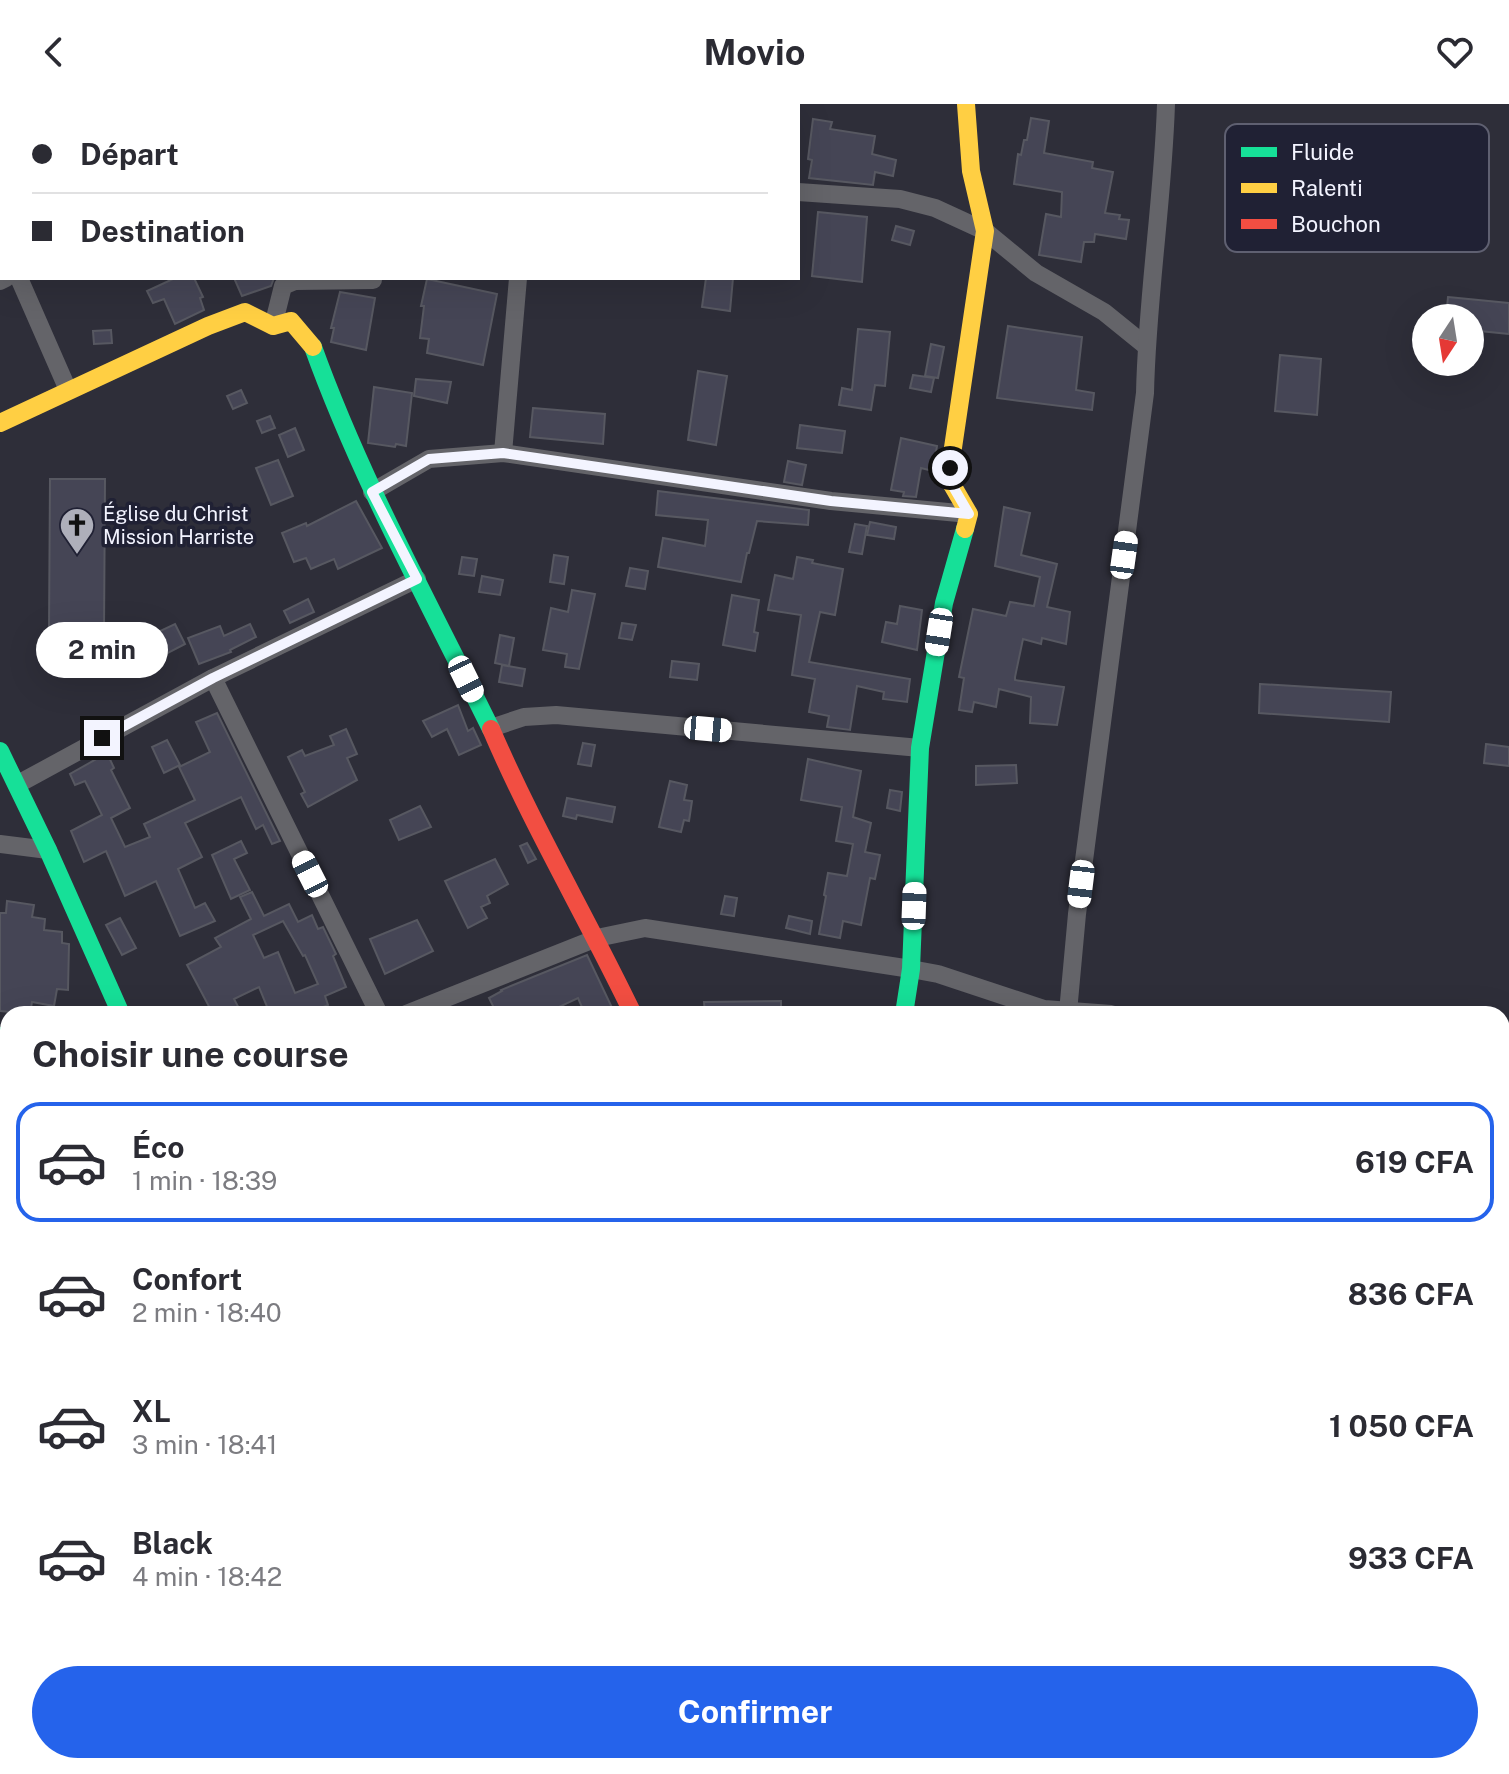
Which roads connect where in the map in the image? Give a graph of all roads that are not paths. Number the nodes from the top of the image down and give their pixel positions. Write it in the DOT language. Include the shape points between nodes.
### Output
graph roads {
  1 [pos="966,104"];
  2 [pos="1166,104"];
  3 [pos="800,192"];
  4 [pos="985,231"];
  5 [pos="20,280"];
  6 [pos="373,280"];
  7 [pos="518,280"];
  8 [pos="273,326"];
  9 [pos="1146,346"];
  10 [pos="68,390"];
  11 [pos="0,423"];
  12 [pos="503,453"];
  13 [pos="372,492"];
  14 [pos="969,514"];
  15 [pos="417,579"];
  16 [pos="213,678"];
  17 [pos="491,728"];
  18 [pos="920,748"];
  19 [pos="0,751"];
  20 [pos="18,784"];
  21 [pos="0,844"];
  22 [pos="48,850"];
  23 [pos="597,938"];
  24 [pos="911,969"];
  25 [pos="117,1006"];
  26 [pos="375,1006"];
  27 [pos="426,1006"];
  28 [pos="629,1006"];
  29 [pos="905,1006"];
  30 [pos="1029,1006"];
  31 [pos="1069,1006"];
  1 -- 4 [label="street" via="971,171"];
  2 -- 9 [label="street"];
  3 -- 4 [label="street" via="900,199"];
  4 -- 9 [label="street" via="1036,273 1104,312"];
  4 -- 14 [label="street" via="950,468 951,483"];
  5 -- 10 [label="street"];
  6 -- 8 [label="street" via="295,281 283,286"];
  7 -- 12 [label="street"];
  8 -- 10 [label="street" via="245,312"];
  8 -- 13 [label="street" via="291,321 313,347"];
  9 -- 31 [label="street" via="1145,393"];
  10 -- 11 [label="street"];
  12 -- 13 [label="street" via="429,459"];
  12 -- 14 [label="street" via="831,501"];
  13 -- 15 [label="street"];
  14 -- 18 [label="street" via="944,603"];
  15 -- 16 [label="street"];
  15 -- 17 [label="street"];
  16 -- 20 [label="street"];
  16 -- 26 [label="street"];
  17 -- 18 [label="street" via="524,717 556,715"];
  17 -- 23 [label="street" via="520,796"];
  18 -- 24 [label="street"];
  19 -- 20 [label="street"];
  20 -- 22 [label="street"];
  21 -- 22 [label="street"];
  22 -- 25 [label="street"];
  23 -- 24 [label="street" via="660,928"];
  23 -- 27 [label="street"];
  23 -- 28 [label="street"];
  24 -- 29 [label="street"];
  24 -- 30 [label="street"];
}
